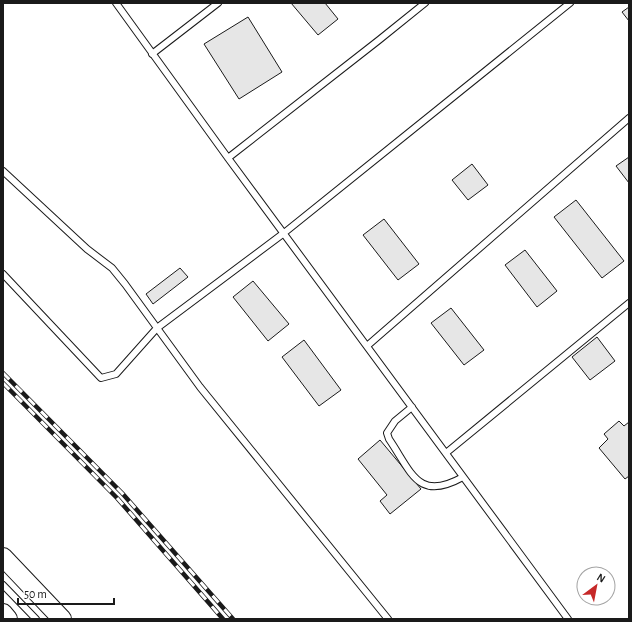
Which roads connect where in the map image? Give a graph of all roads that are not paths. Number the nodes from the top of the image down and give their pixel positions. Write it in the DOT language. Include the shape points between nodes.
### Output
graph roads {
  1 [pos="116,3"];
  2 [pos="218,3"];
  3 [pos="425,3"];
  4 [pos="570,3"];
  5 [pos="152,54"];
  6 [pos="629,118"];
  7 [pos="228,158"];
  8 [pos="3,171"];
  9 [pos="284,233"];
  10 [pos="3,274"];
  11 [pos="629,304"];
  12 [pos="157,328"];
  13 [pos="368,346"];
  14 [pos="412,407"];
  15 [pos="446,453"];
  16 [pos="463,477"];
  17 [pos="3,558"];
  18 [pos="3,585"];
  19 [pos="3,613"];
  20 [pos="8,619"];
  21 [pos="36,619"];
  22 [pos="62,619"];
  23 [pos="388,619"];
  24 [pos="568,619"];
  1 -- 5 [label="lane"];
  2 -- 5 [label="lane"];
  3 -- 7 [label="lane"];
  4 -- 9 [label="lane"];
  5 -- 7 [label="lane"];
  6 -- 13 [label="lane"];
  7 -- 9 [label="lane"];
  8 -- 12 [label="lane" via="87,249 112,268"];
  9 -- 12 [label="lane"];
  9 -- 13 [label="lane"];
  10 -- 12 [label="lane" via="101,378 116,374"];
  11 -- 15 [label="lane"];
  12 -- 23 [label="lane" via="205,393"];
  13 -- 14 [label="lane"];
  14 -- 15 [label="lane"];
  14 -- 16 [label="lane" via="394,421 388,432 389,439 412,474 423,484 433,488"];
  15 -- 16 [label="lane"];
  16 -- 24 [label="lane"];
  17 -- 22 [label="main road"];
  18 -- 21 [label="lane"];
  19 -- 20 [label="main road"];
}
